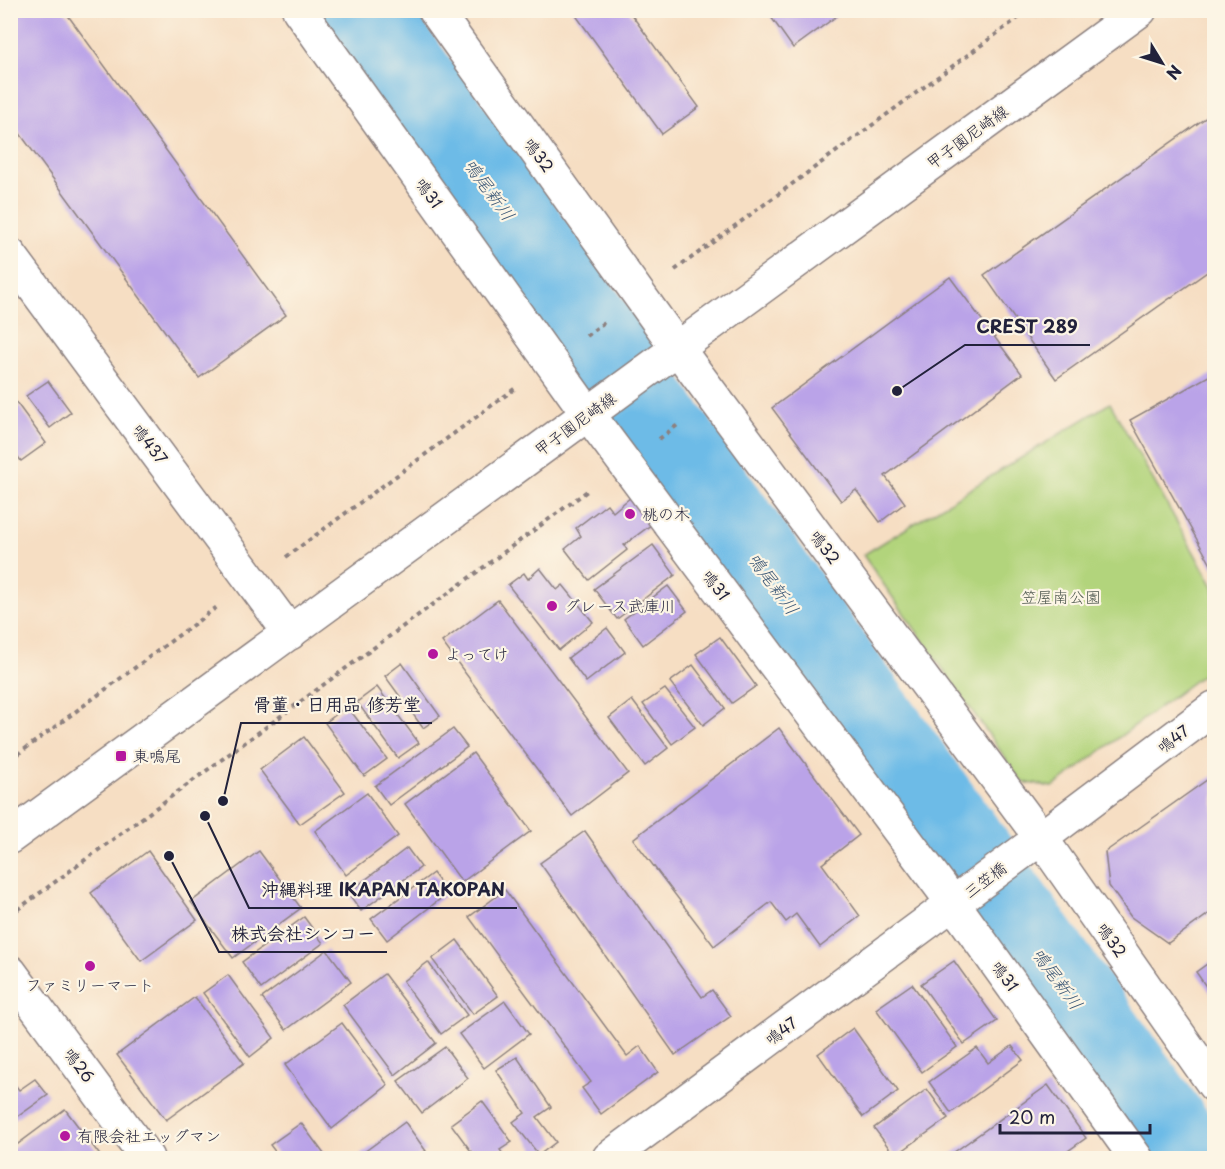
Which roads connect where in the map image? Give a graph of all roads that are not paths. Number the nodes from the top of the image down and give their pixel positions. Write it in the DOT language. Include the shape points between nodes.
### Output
graph roads {
  1 [pos="299,10"];
  2 [pos="435,10"];
  3 [pos="1140,10"];
  4 [pos="10,255"];
  5 [pos="669,356"];
  6 [pos="598,407"];
  7 [pos="290,633"];
  8 [pos="1215,708"];
  9 [pos="10,837"];
  10 [pos="1028,848"];
  11 [pos="953,903"];
  12 [pos="10,972"];
  13 [pos="1215,1085"];
  14 [pos="147,1158"];
  15 [pos="609,1158"];
  16 [pos="1136,1158"];
  1 -- 6 [label="street, 鳴31"];
  2 -- 5 [label="street, 鳴32" via="629,304"];
  3 -- 5 [label="street, 甲子園尼崎線"];
  4 -- 7 [label="street, 鳴437"];
  5 -- 6 [label="street, 甲子園尼崎線"];
  5 -- 10 [label="street, 鳴32"];
  6 -- 7 [label="street, 甲子園尼崎線"];
  6 -- 11 [label="street, 鳴31" via="631,459"];
  7 -- 9 [label="street, 甲子園尼崎線"];
  8 -- 10 [label="street, 鳴47"];
  10 -- 11 [label="street, 三笠橋"];
  10 -- 13 [label="street, 鳴32"];
  11 -- 15 [label="street, 鳴47"];
  11 -- 16 [label="street, 鳴31"];
  12 -- 14 [label="street, 鳴26"];
}
